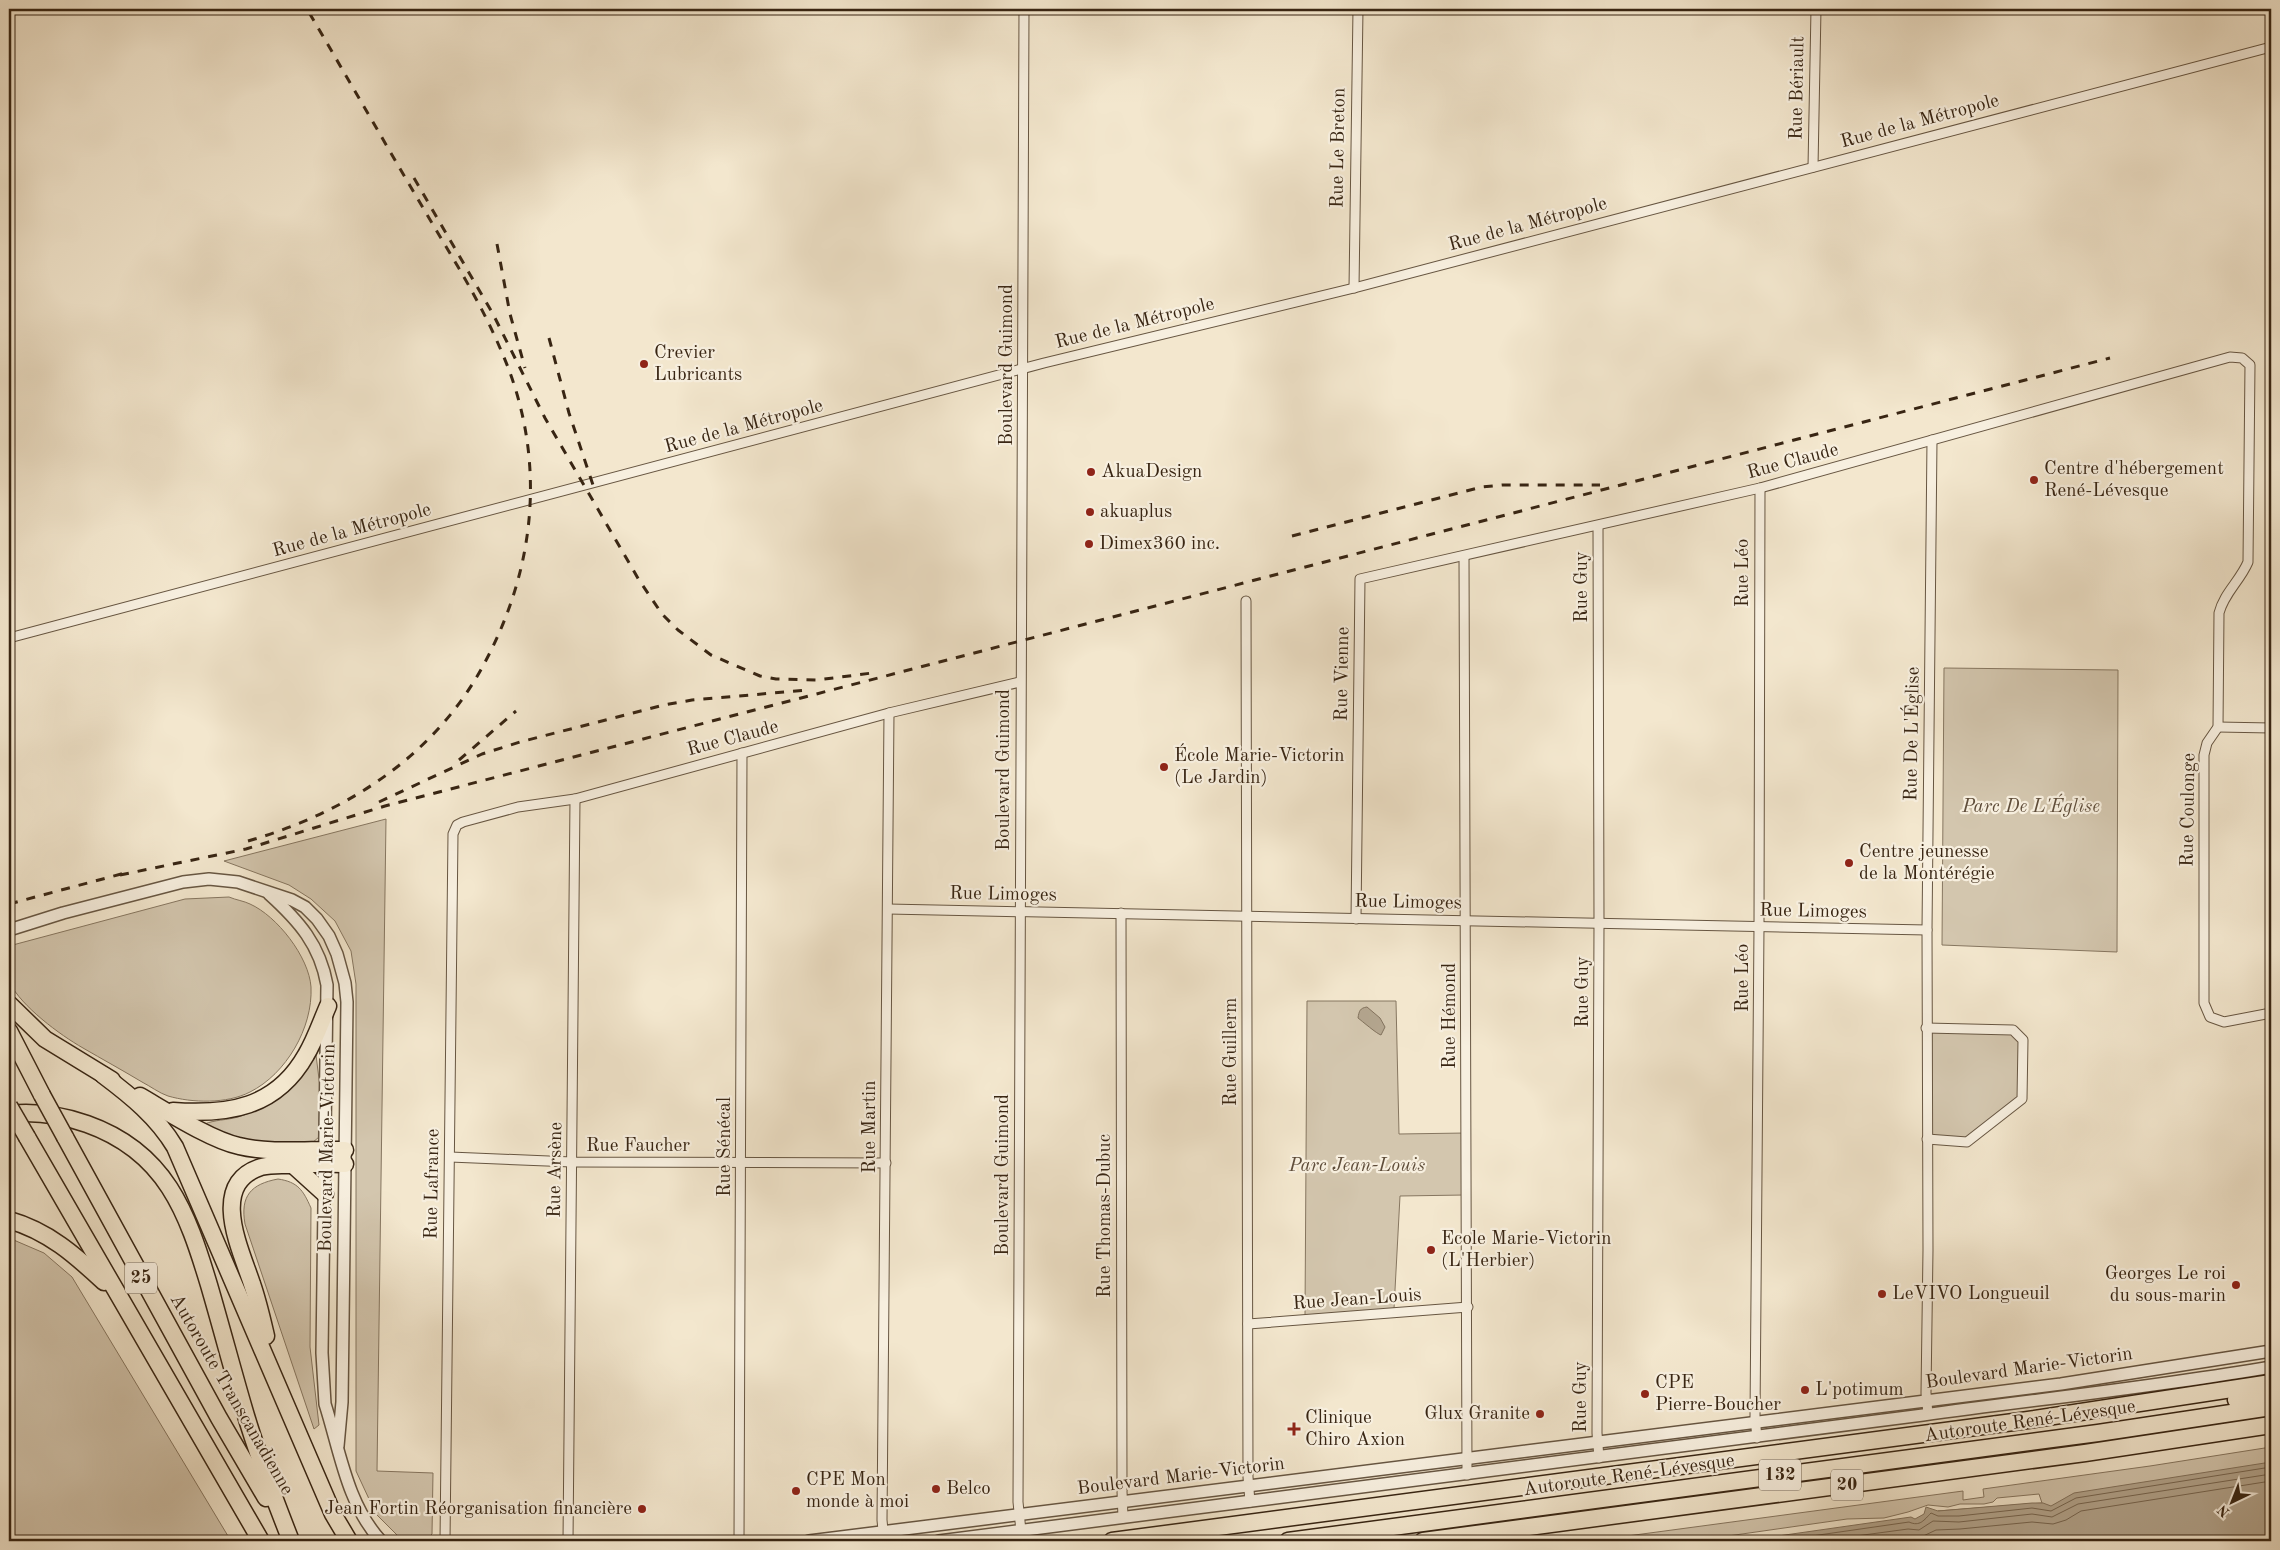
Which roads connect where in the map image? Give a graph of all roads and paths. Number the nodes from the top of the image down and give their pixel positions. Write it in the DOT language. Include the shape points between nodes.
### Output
graph roads {
  1 [pos="1024,9"];
  2 [pos="1358,9"];
  3 [pos="1816,9"];
  4 [pos="2271,47"];
  5 [pos="1813,167"];
  6 [pos="1354,288"];
  7 [pos="2230,357"];
  8 [pos="1024,369"];
  9 [pos="1932,440"];
  10 [pos="1760,488"];
  11 [pos="1598,526"];
  12 [pos="1464,556"];
  13 [pos="1360,579"];
  14 [pos="1246,601"];
  15 [pos="9,638"];
  16 [pos="1020,682"];
  17 [pos="890,713"];
  18 [pos="2218,727"];
  19 [pos="2271,728"];
  20 [pos="742,753"];
  21 [pos="575,799"];
  22 [pos="455,827"];
  23 [pos="264,890"];
  24 [pos="888,909"];
  25 [pos="1020,912"];
  26 [pos="1121,914"];
  27 [pos="1247,916"];
  28 [pos="1356,918"];
  29 [pos="1466,921"];
  30 [pos="1599,924"];
  31 [pos="1759,927"];
  32 [pos="9,930"];
  33 [pos="1927,930"];
  34 [pos="9,1004"];
  35 [pos="328,1006"];
  36 [pos="2271,1013"];
  37 [pos="1926,1028"];
  38 [pos="9,1031"];
  39 [pos="103,1075"];
  40 [pos="9,1106"];
  41 [pos="165,1111"];
  42 [pos="9,1114"];
  43 [pos="1928,1139"];
  44 [pos="326,1156"];
  45 [pos="345,1157"];
  46 [pos="450,1157"];
  47 [pos="572,1162"];
  48 [pos="741,1163"];
  49 [pos="886,1163"];
  50 [pos="293,1165"];
  51 [pos="325,1194"];
  52 [pos="9,1220"];
  53 [pos="115,1291"];
  54 [pos="1468,1307"];
  55 [pos="1248,1324"];
  56 [pos="2271,1351"];
  57 [pos="2271,1367"];
  58 [pos="2271,1383"];
  59 [pos="280,1386"];
  60 [pos="2271,1394"];
  61 [pos="1927,1401"];
  62 [pos="2271,1407"];
  63 [pos="1928,1414"];
  64 [pos="1755,1422"];
  65 [pos="2271,1425"];
  66 [pos="1757,1438"];
  67 [pos="1598,1442"];
  68 [pos="338,1446"];
  69 [pos="1466,1458"];
  70 [pos="1600,1458"];
  71 [pos="1467,1475"];
  72 [pos="1248,1486"];
  73 [pos="1122,1502"];
  74 [pos="1250,1502"];
  75 [pos="1019,1515"];
  76 [pos="1124,1518"];
  77 [pos="1021,1531"];
  78 [pos="883,1536"];
  79 [pos="261,1541"];
  80 [pos="291,1541"];
  81 [pos="349,1541"];
  82 [pos="381,1541"];
  83 [pos="444,1541"];
  84 [pos="568,1541"];
  85 [pos="739,1541"];
  86 [pos="809,1541"];
  87 [pos="939,1541"];
  88 [pos="1112,1541"];
  89 [pos="1198,1541"];
  90 [pos="1288,1541"];
  91 [pos="1423,1541"];
  1 -- 8 [label="street, Boulevard Guimond"];
  2 -- 6 [label="street, Rue Le Breton"];
  3 -- 5 [label="street, Rue Bériault"];
  4 -- 5 [label="street, Rue de la Métropole"];
  5 -- 6 [label="street, Rue de la Métropole"];
  6 -- 8 [label="street, Rue de la Métropole"];
  7 -- 9 [label="street, Rue Claude"];
  7 -- 18 [label="street, Rue Coulonge" via="2242,358 2250,365 2248,562 2242,576 2221,602"];
  8 -- 15 [label="street, Rue de la Métropole"];
  8 -- 16 [label="street, Boulevard Guimond"];
  9 -- 10 [label="street, Rue Claude"];
  9 -- 33 [label="street, Rue De L'Église"];
  10 -- 11 [label="street, Rue Claude"];
  10 -- 31 [label="street, Rue Léo"];
  11 -- 12 [label="street, Rue Claude"];
  11 -- 30 [label="street, Rue Guy"];
  12 -- 13 [label="street, Rue Claude"];
  12 -- 29 [label="street, Rue Hémond"];
  13 -- 28 [label="street, Rue Vienne"];
  14 -- 27 [label="street, Rue Guillerm"];
  16 -- 17 [label="street, Rue Claude"];
  16 -- 25 [label="street, Boulevard Guimond"];
  17 -- 20 [label="street, Rue Claude"];
  17 -- 24 [label="street, Rue Martin"];
  18 -- 19 [label="street"];
  18 -- 36 [label="street, Rue Coulonge" via="2207,743 2204,755 2204,1003 2210,1017 2224,1022"];
  20 -- 21 [label="street, Rue Claude"];
  20 -- 48 [label="street, Rue Sénécal"];
  21 -- 22 [label="street, Rue Claude" via="518,807"];
  21 -- 47 [label="street, Rue Arsène"];
  22 -- 46 [label="street, Rue Lafrance"];
  23 -- 32 [label="street, Boulevard Marie-Victorin" via="230,881 192,880"];
  23 -- 35 [label="street, Boulevard Marie-Victorin" via="295,918 313,942 324,968"];
  23 -- 45 [label="street, Boulevard Marie-Victorin" via="305,907 329,936 340,963 347,1002"];
  24 -- 25 [label="street, Rue Limoges"];
  24 -- 49 [label="street, Rue Martin"];
  25 -- 26 [label="street, Rue Limoges"];
  25 -- 75 [label="street, Boulevard Guimond"];
  26 -- 27 [label="street, Rue Limoges"];
  26 -- 73 [label="street, Rue Thomas-Dubuc"];
  27 -- 28 [label="street, Rue Limoges"];
  27 -- 55 [label="street, Rue Guillerm"];
  28 -- 29 [label="street, Rue Limoges"];
  29 -- 30 [label="street, Rue Limoges"];
  29 -- 54 [label="street, Rue Hémond"];
  30 -- 31 [label="street, Rue Limoges"];
  30 -- 67 [label="street, Rue Guy"];
  31 -- 33 [label="street, Rue Limoges"];
  31 -- 64 [label="street, Rue Léo"];
  33 -- 37 [label="street, Rue De L'Église"];
  34 -- 39 [label="highway" via="45,1039"];
  35 -- 41 [label="highway" via="301,1062 268,1095 248,1106 227,1111"];
  35 -- 44 [label="street, Boulevard Marie-Victorin"];
  37 -- 43 [label="street, Rue De L'Église"];
  37 -- 43 [label="street" via="2013,1030 2023,1040 2022,1099 1967,1142"];
  38 -- 80 [label="highway, Autoroute Transcanadienne / 25, bridge" via="219,1418"];
  39 -- 41 [label="highway"];
  39 -- 59 [label="highway" via="134,1098 156,1120 175,1148"];
  40 -- 53 [label="highway, 25, bridge"];
  41 -- 44 [label="highway" via="238,1146"];
  42 -- 80 [label="highway" via="30,1112 59,1116 112,1135 146,1160 174,1194 195,1238 244,1409"];
  43 -- 61 [label="street, Rue De L'Église"];
  44 -- 45 [label="highway"];
  44 -- 50 [label="highway"];
  44 -- 51 [label="street, Boulevard Marie-Victorin"];
  45 -- 68 [label="street, Boulevard Marie-Victorin" via="342,1402"];
  46 -- 47 [label="street, Rue Faucher"];
  46 -- 83 [label="street, Rue Lafrance"];
  47 -- 48 [label="street, Rue Faucher"];
  47 -- 84 [label="street, Rue Arsène"];
  48 -- 49 [label="street, Rue Faucher"];
  48 -- 85 [label="street, Rue Sénécal"];
  49 -- 78 [label="street, Rue Martin"];
  50 -- 51 [label="highway"];
  50 -- 59 [label="highway" via="262,1167 248,1175 234,1192 231,1208 233,1226"];
  51 -- 68 [label="street, Boulevard Marie-Victorin" via="323,1380 325,1404"];
  52 -- 53 [label="highway" via="29,1226 60,1243"];
  53 -- 79 [label="highway, 25"];
  54 -- 55 [label="street, Rue Jean-Louis"];
  54 -- 69 [label="street, Rue Hémond"];
  55 -- 72 [label="street, Rue Guillerm"];
  56 -- 61 [label="street, Boulevard Marie-Victorin"];
  57 -- 63 [label="street, Boulevard Marie-Victorin" via="2152,1387"];
  58 -- 88 [label="highway" via="2021,1421"];
  59 -- 81 [label="highway" via="333,1514"];
  60 -- 89 [label="highway" via="2054,1427"];
  61 -- 63 [label="street, Rue De L'Église"];
  61 -- 64 [label="street, Boulevard Marie-Victorin"];
  62 -- 90 [label="highway, Autoroute René-Lévesque / 132"];
  63 -- 66 [label="street, Boulevard Marie-Victorin"];
  64 -- 66 [label="street, Rue Léo"];
  64 -- 67 [label="street, Boulevard Marie-Victorin"];
  65 -- 91 [label="highway, Autoroute René-Lévesque / 20" via="2093,1452"];
  66 -- 70 [label="street, Boulevard Marie-Victorin"];
  67 -- 69 [label="street, Boulevard Marie-Victorin"];
  67 -- 70 [label="street, Rue Guy"];
  68 -- 82 [label="street, Boulevard Marie-Victorin" via="355,1501"];
  69 -- 71 [label="street, Rue Hémond"];
  69 -- 72 [label="street, Boulevard Marie-Victorin"];
  70 -- 71 [label="street, Boulevard Marie-Victorin"];
  71 -- 74 [label="street, Boulevard Marie-Victorin"];
  72 -- 73 [label="street, Boulevard Marie-Victorin"];
  72 -- 74 [label="street, Rue Guillerm"];
  73 -- 75 [label="street, Boulevard Marie-Victorin"];
  73 -- 76 [label="street, Rue Thomas-Dubuc"];
  74 -- 76 [label="street, Boulevard Marie-Victorin"];
  75 -- 77 [label="street, Boulevard Guimond"];
  75 -- 78 [label="street, Boulevard Marie-Victorin"];
  76 -- 77 [label="street, Boulevard Marie-Victorin"];
  77 -- 87 [label="street, Boulevard Marie-Victorin"];
  78 -- 86 [label="street, Boulevard Marie-Victorin"];
}
